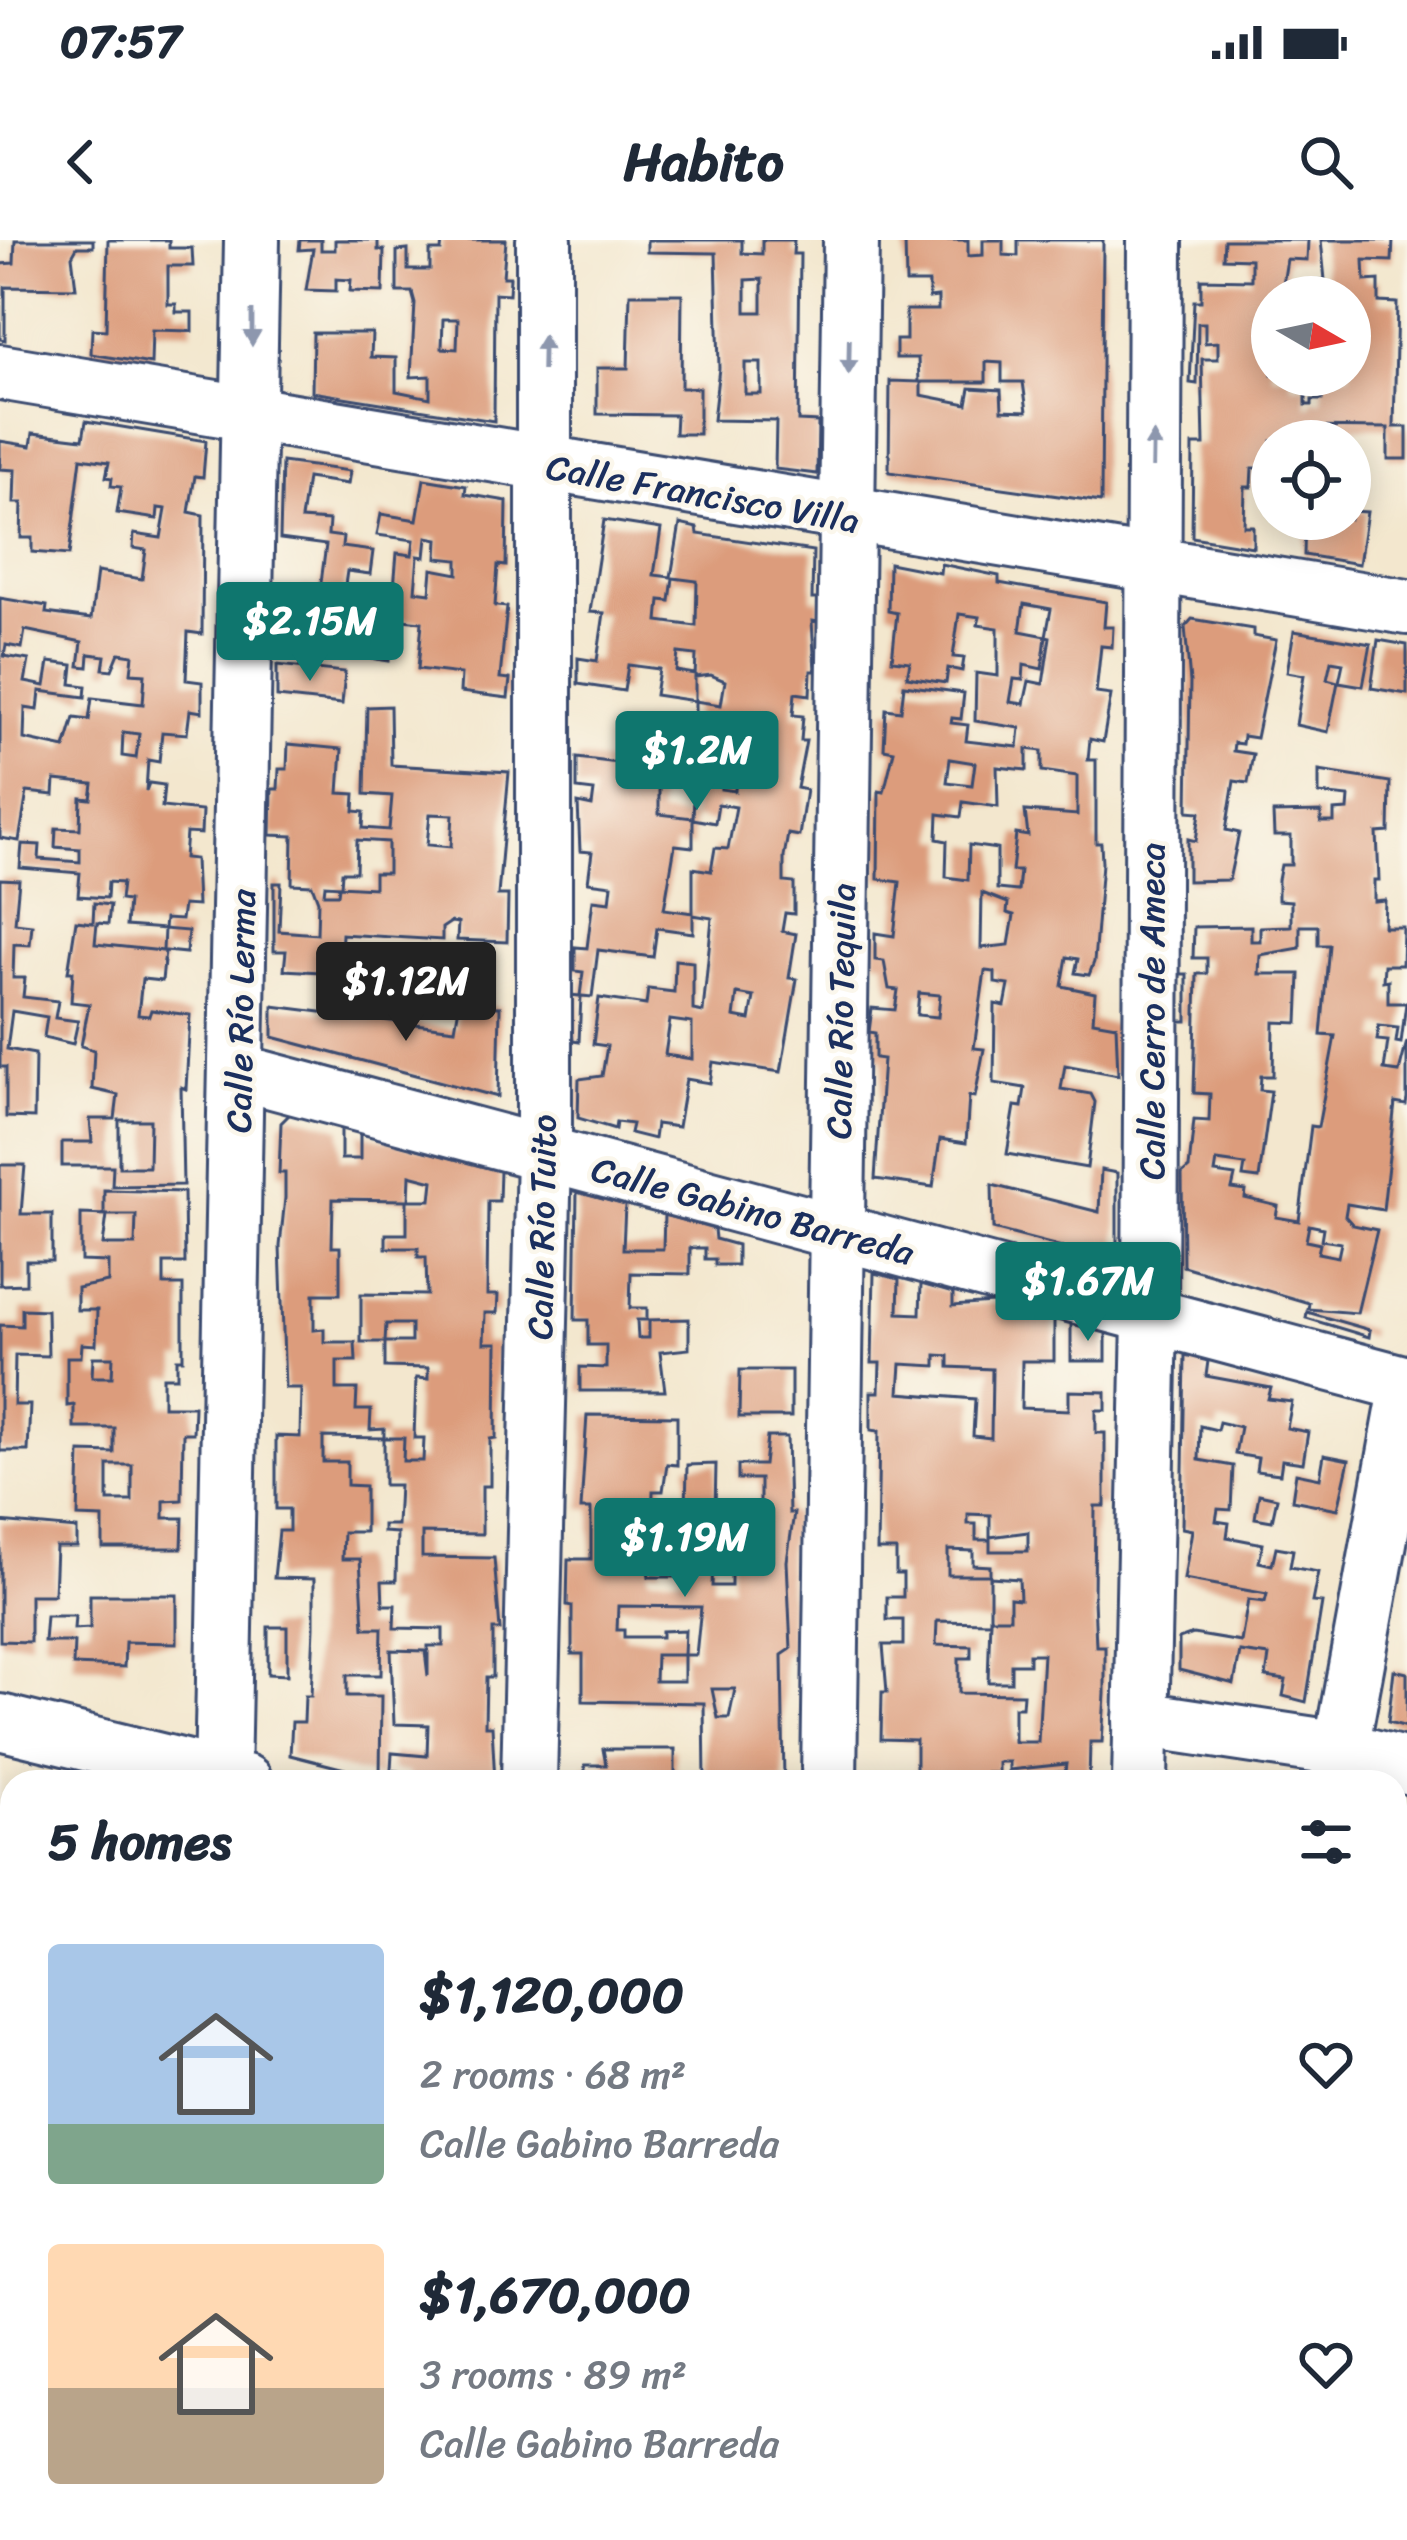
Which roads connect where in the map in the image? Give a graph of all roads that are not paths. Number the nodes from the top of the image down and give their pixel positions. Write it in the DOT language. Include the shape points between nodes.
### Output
graph roads {
  1 [pos="252,240"];
  2 [pos="544,240"];
  3 [pos="851,240"];
  4 [pos="1156,240"];
  5 [pos="0,372"];
  6 [pos="251,416"];
  7 [pos="541,465"];
  8 [pos="848,518"];
  9 [pos="1152,567"];
  10 [pos="1407,607"];
  11 [pos="239,1072"];
  12 [pos="544,1154"];
  13 [pos="836,1233"];
  14 [pos="1150,1318"];
  15 [pos="1407,1387"];
  16 [pos="1141,1719"];
  17 [pos="0,1722"];
  18 [pos="1341,1749"];
  19 [pos="1407,1766"];
  20 [pos="190,1770"];
  21 [pos="230,1770"];
  22 [pos="529,1770"];
  23 [pos="829,1770"];
  24 [pos="1140,1770"];
  1 -- 6 [label="street, Calle Río Lerma, one-way"];
  7 -- 2 [label="street, Calle Río Tuito, one-way"];
  3 -- 8 [label="street, Calle Río Tequila, one-way"];
  9 -- 4 [label="street, Calle Cerro de Ameca, one-way"];
  5 -- 6 [label="street, Calle Francisco Villa"];
  6 -- 7 [label="street, Calle Francisco Villa"];
  6 -- 11 [label="street, Calle Río Lerma"];
  7 -- 8 [label="street, Calle Francisco Villa"];
  7 -- 12 [label="street, Calle Río Tuito"];
  8 -- 9 [label="street, Calle Francisco Villa"];
  8 -- 13 [label="street, Calle Río Tequila"];
  9 -- 10 [label="street, Calle Francisco Villa"];
  9 -- 14 [label="street, Calle Cerro de Ameca"];
  11 -- 12 [label="street, Calle Gabino Barreda"];
  11 -- 21 [label="street, Calle Río Lerma"];
  12 -- 13 [label="street, Calle Gabino Barreda"];
  12 -- 22 [label="street, Calle Río Tuito"];
  13 -- 14 [label="street, Calle Gabino Barreda"];
  13 -- 23 [label="street, Calle Río Tequila"];
  14 -- 15 [label="street, Calle Gabino Barreda"];
  14 -- 16 [label="street, Calle Cerro de Ameca"];
  15 -- 18 [label="street"];
  16 -- 18 [label="street"];
  16 -- 24 [label="street, Calle Cerro de Ameca"];
  17 -- 20 [label="street"];
  18 -- 19 [label="street"];
}
